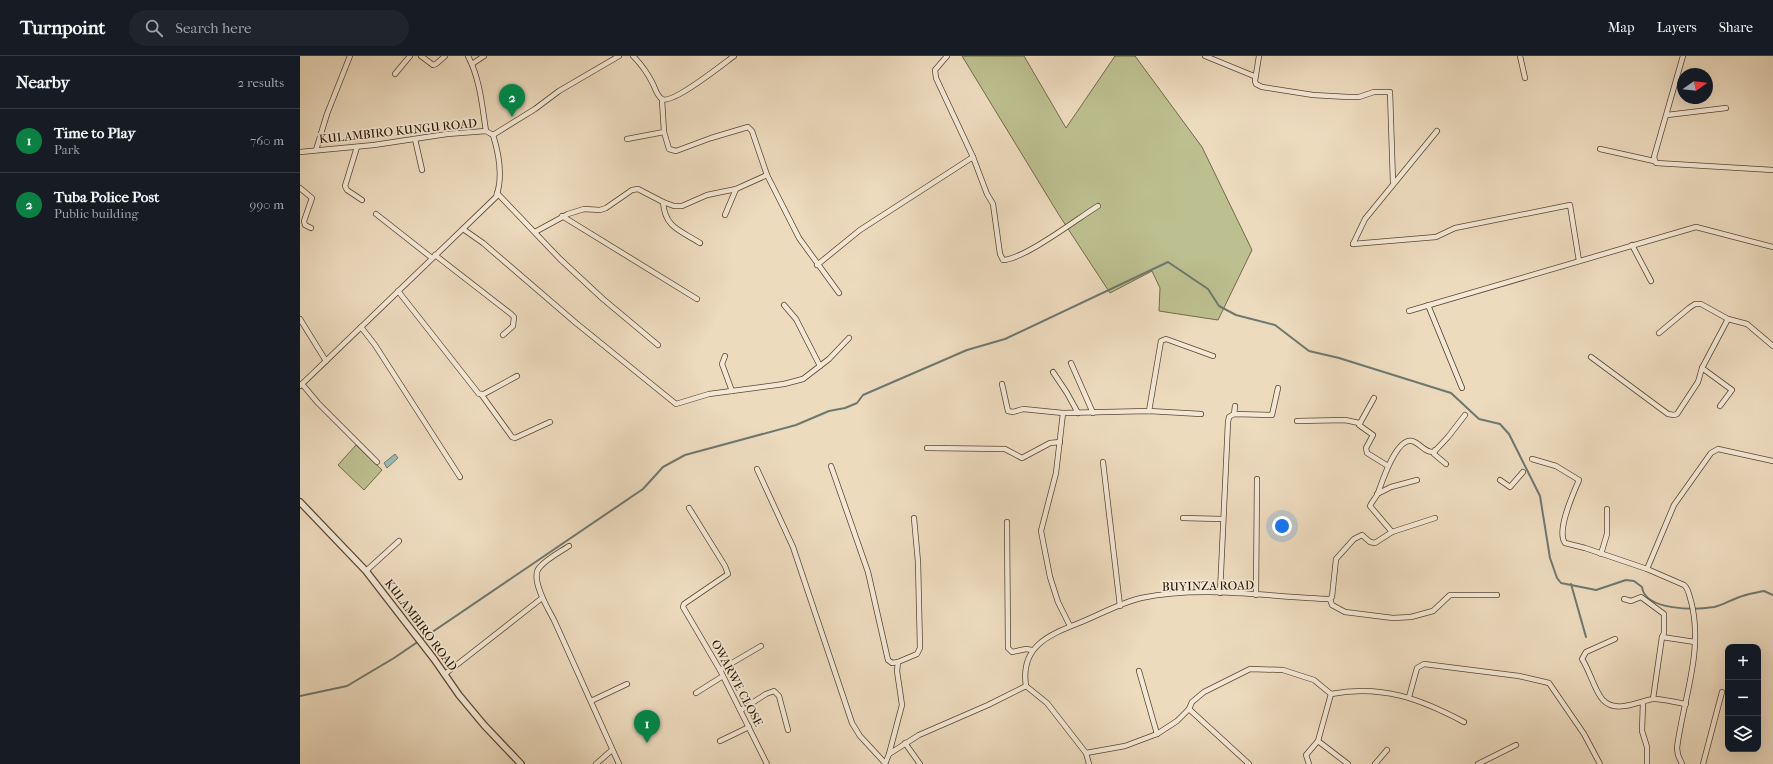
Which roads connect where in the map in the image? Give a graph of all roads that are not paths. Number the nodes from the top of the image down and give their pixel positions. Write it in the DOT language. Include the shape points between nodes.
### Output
graph roads {
  1 [pos="350,56"];
  2 [pos="410,56"];
  3 [pos="421,56"];
  4 [pos="445,56"];
  5 [pos="468,56"];
  6 [pos="484,56"];
  7 [pos="619,56"];
  8 [pos="633,56"];
  9 [pos="734,56"];
  10 [pos="947,56"];
  11 [pos="1205,56"];
  12 [pos="1259,56"];
  13 [pos="1520,56"];
  14 [pos="1683,56"];
  15 [pos="472,64"];
  16 [pos="395,74"];
  17 [pos="1254,76"];
  18 [pos="1526,78"];
  19 [pos="662,100"];
  20 [pos="1726,108"];
  21 [pos="1667,115"];
  22 [pos="486,131"];
  23 [pos="1437,131"];
  24 [pos="664,132"];
  25 [pos="493,135"];
  26 [pos="415,139"];
  27 [pos="627,139"];
  28 [pos="357,147"];
  29 [pos="1600,149"];
  30 [pos="316,150"];
  31 [pos="300,152"];
  32 [pos="973,157"];
  33 [pos="1654,161"];
  34 [pos="422,170"];
  35 [pos="1773,170"];
  36 [pos="767,175"];
  37 [pos="1393,183"];
  38 [pos="300,188"];
  39 [pos="736,188"];
  40 [pos="498,193"];
  41 [pos="362,200"];
  42 [pos="663,202"];
  43 [pos="1098,206"];
  44 [pos="376,214"];
  45 [pos="725,215"];
  46 [pos="562,216"];
  47 [pos="311,228"];
  48 [pos="463,229"];
  49 [pos="535,232"];
  50 [pos="700,243"];
  51 [pos="1632,245"];
  52 [pos="1773,247"];
  53 [pos="433,257"];
  54 [pos="1579,261"];
  55 [pos="817,265"];
  56 [pos="1651,281"];
  57 [pos="398,291"];
  58 [pos="839,293"];
  59 [pos="697,299"];
  60 [pos="784,305"];
  61 [pos="1428,305"];
  62 [pos="1409,311"];
  63 [pos="300,319"];
  64 [pos="1728,319"];
  65 [pos="361,327"];
  66 [pos="1659,333"];
  67 [pos="503,335"];
  68 [pos="849,338"];
  69 [pos="658,345"];
  70 [pos="1773,346"];
  71 [pos="725,356"];
  72 [pos="1213,356"];
  73 [pos="1591,357"];
  74 [pos="326,361"];
  75 [pos="1071,363"];
  76 [pos="820,366"];
  77 [pos="1702,368"];
  78 [pos="1053,372"];
  79 [pos="517,376"];
  80 [pos="1002,384"];
  81 [pos="301,385"];
  82 [pos="1278,388"];
  83 [pos="1462,388"];
  84 [pos="732,391"];
  85 [pos="481,394"];
  86 [pos="1374,398"];
  87 [pos="1074,404"];
  88 [pos="1235,406"];
  89 [pos="1720,406"];
  90 [pos="1149,411"];
  91 [pos="1063,413"];
  92 [pos="1071,413"];
  93 [pos="1078,413"];
  94 [pos="1093,413"];
  95 [pos="1201,414"];
  96 [pos="1234,414"];
  97 [pos="1465,415"];
  98 [pos="1297,420"];
  99 [pos="550,422"];
  100 [pos="1359,423"];
  101 [pos="1060,442"];
  102 [pos="927,448"];
  103 [pos="1436,450"];
  104 [pos="1532,459"];
  105 [pos="1773,461"];
  106 [pos="377,462"];
  107 [pos="1103,462"];
  108 [pos="1446,464"];
  109 [pos="831,466"];
  110 [pos="1388,466"];
  111 [pos="757,469"];
  112 [pos="1522,472"];
  113 [pos="460,477"];
  114 [pos="1257,479"];
  115 [pos="1417,480"];
  116 [pos="1500,480"];
  117 [pos="1377,494"];
  118 [pos="300,502"];
  119 [pos="689,508"];
  120 [pos="1607,510"];
  121 [pos="914,518"];
  122 [pos="1183,518"];
  123 [pos="1435,518"];
  124 [pos="1222,519"];
  125 [pos="1007,522"];
  126 [pos="1392,532"];
  127 [pos="399,541"];
  128 [pos="569,546"];
  129 [pos="1601,554"];
  130 [pos="1647,569"];
  131 [pos="366,571"];
  132 [pos="1220,593"];
  133 [pos="1256,595"];
  134 [pos="1497,595"];
  135 [pos="542,598"];
  136 [pos="1330,599"];
  137 [pos="1624,599"];
  138 [pos="1120,606"];
  139 [pos="1070,626"];
  140 [pos="1662,637"];
  141 [pos="1615,639"];
  142 [pos="1695,642"];
  143 [pos="761,646"];
  144 [pos="1032,650"];
  145 [pos="898,662"];
  146 [pos="720,670"];
  147 [pos="1139,671"];
  148 [pos="445,674"];
  149 [pos="723,676"];
  150 [pos="627,684"];
  151 [pos="1026,686"];
  152 [pos="1722,692"];
  153 [pos="696,693"];
  154 [pos="1332,694"];
  155 [pos="1409,697"];
  156 [pos="1653,699"];
  157 [pos="591,701"];
  158 [pos="1643,702"];
  159 [pos="1686,704"];
  160 [pos="1189,708"];
  161 [pos="741,710"];
  162 [pos="1464,722"];
  163 [pos="749,727"];
  164 [pos="788,730"];
  165 [pos="1157,734"];
  166 [pos="720,741"];
  167 [pos="1318,741"];
  168 [pos="905,743"];
  169 [pos="1516,745"];
  170 [pos="612,750"];
  171 [pos="1387,750"];
  172 [pos="1086,753"];
  173 [pos="889,754"];
  174 [pos="885,763"];
  175 [pos="1086,763"];
  176 [pos="521,764"];
  177 [pos="596,764"];
  178 [pos="619,764"];
  179 [pos="767,764"];
  180 [pos="920,764"];
  181 [pos="1248,764"];
  182 [pos="1309,764"];
  183 [pos="1348,764"];
  184 [pos="1375,764"];
  185 [pos="1478,764"];
  186 [pos="1600,764"];
  187 [pos="1647,764"];
  188 [pos="1682,764"];
  189 [pos="1703,764"];
  1 -- 30 [label="street"];
  2 -- 16 [label="street"];
  3 -- 4 [label="street" via="433,65"];
  5 -- 15 [label="street"];
  6 -- 15 [label="street"];
  7 -- 25 [label="street, KULAMBIRO KUNGU ROAD" via="558,91 535,109"];
  8 -- 19 [label="street"];
  9 -- 19 [label="street" via="681,94 668,101"];
  10 -- 32 [label="street" via="935,70 936,78"];
  11 -- 17 [label="street"];
  12 -- 17 [label="street"];
  13 -- 18 [label="street"];
  14 -- 21 [label="street"];
  15 -- 22 [label="street" via="479,86"];
  17 -- 37 [label="street" via="1256,84 1262,87 1313,95 1355,98 1374,92 1390,92"];
  19 -- 24 [label="street"];
  20 -- 21 [label="street"];
  21 -- 33 [label="street"];
  22 -- 25 [label="street, KULAMBIRO KUNGU ROAD"];
  22 -- 26 [label="street, KULAMBIRO KUNGU ROAD"];
  23 -- 37 [label="street"];
  24 -- 27 [label="street"];
  24 -- 36 [label="street" via="669,149 676,151 748,128 752,131"];
  25 -- 40 [label="street" via="499,168"];
  26 -- 28 [label="street, KULAMBIRO KUNGU ROAD"];
  26 -- 34 [label="street"];
  28 -- 30 [label="street, KULAMBIRO KUNGU ROAD"];
  28 -- 41 [label="street" via="345,186 346,190"];
  29 -- 33 [label="street"];
  30 -- 31 [label="street, KULAMBIRO KUNGU ROAD"];
  32 -- 43 [label="street" via="993,204 1003,260 1036,246"];
  32 -- 55 [label="street" via="860,230"];
  33 -- 35 [label="street" via="1659,164"];
  36 -- 39 [label="street"];
  36 -- 55 [label="street" via="799,238"];
  37 -- 54 [label="street" via="1365,219 1353,244 1436,237 1456,228 1570,205"];
  38 -- 47 [label="street" via="312,198 304,221 305,225"];
  39 -- 42 [label="street" via="707,195 682,206"];
  39 -- 45 [label="street"];
  40 -- 48 [label="street"];
  40 -- 49 [label="street"];
  42 -- 46 [label="street" via="647,192 635,189 606,208 584,209"];
  42 -- 50 [label="street" via="668,222"];
  44 -- 53 [label="street"];
  46 -- 49 [label="street"];
  46 -- 59 [label="street"];
  48 -- 53 [label="street"];
  48 -- 84 [label="street" via="673,403"];
  49 -- 69 [label="street" via="603,299"];
  51 -- 52 [label="street" via="1696,227"];
  51 -- 54 [label="street"];
  51 -- 56 [label="street"];
  53 -- 57 [label="street"];
  53 -- 67 [label="street" via="514,317 513,326"];
  54 -- 61 [label="street"];
  55 -- 58 [label="street"];
  57 -- 65 [label="street"];
  57 -- 85 [label="street" via="476,391"];
  60 -- 76 [label="street" via="796,319"];
  61 -- 62 [label="street"];
  61 -- 83 [label="street"];
  63 -- 74 [label="street"];
  64 -- 66 [label="street" via="1709,307 1695,304"];
  64 -- 70 [label="street" via="1747,324"];
  64 -- 77 [label="street"];
  65 -- 74 [label="street"];
  65 -- 113 [label="street"];
  68 -- 76 [label="street"];
  71 -- 84 [label="street" via="722,364"];
  72 -- 90 [label="street" via="1166,339 1161,341"];
  73 -- 77 [label="street" via="1668,414 1674,415 1681,409 1698,382"];
  74 -- 81 [label="street"];
  75 -- 94 [label="street"];
  76 -- 84 [label="street" via="793,383"];
  77 -- 89 [label="street" via="1732,390"];
  78 -- 87 [label="street"];
  79 -- 85 [label="street"];
  80 -- 91 [label="street" via="1008,411 1023,409"];
  81 -- 106 [label="street"];
  82 -- 96 [label="street" via="1272,415"];
  85 -- 99 [label="street" via="512,437 515,438"];
  86 -- 100 [label="street"];
  87 -- 92 [label="street"];
  87 -- 93 [label="street"];
  88 -- 96 [label="street"];
  90 -- 94 [label="street"];
  90 -- 95 [label="street"];
  91 -- 92 [label="street"];
  91 -- 101 [label="street"];
  92 -- 93 [label="street"];
  93 -- 94 [label="street"];
  96 -- 124 [label="street" via="1229,417 1227,426"];
  97 -- 103 [label="street"];
  98 -- 100 [label="street" via="1345,420"];
  100 -- 110 [label="street" via="1360,427 1373,435 1366,452"];
  101 -- 102 [label="street" via="1050,443 1022,458 1005,449"];
  101 -- 139 [label="street" via="1054,484 1040,531 1050,577 1058,602"];
  103 -- 108 [label="street" via="1434,454"];
  103 -- 110 [label="street" via="1430,452 1413,442 1408,442 1402,446"];
  104 -- 129 [label="street" via="1556,466 1579,480 1567,507 1563,540 1565,544"];
  105 -- 130 [label="street" via="1718,449 1711,453 1674,505"];
  107 -- 138 [label="street"];
  109 -- 145 [label="street" via="868,572 888,660 892,663"];
  110 -- 117 [label="street"];
  111 -- 174 [label="street" via="793,547 852,723 860,736"];
  112 -- 116 [label="street" via="1510,487"];
  114 -- 133 [label="street"];
  115 -- 117 [label="street"];
  117 -- 126 [label="street" via="1370,507"];
  118 -- 131 [label="street, KULAMBIRO ROAD"];
  119 -- 146 [label="street, OWARWE CLOSE" via="728,572 683,607"];
  120 -- 129 [label="street" via="1607,534"];
  121 -- 145 [label="street" via="920,648 917,654"];
  122 -- 124 [label="street"];
  123 -- 126 [label="street"];
  124 -- 132 [label="street"];
  125 -- 144 [label="street" via="1008,648 1012,652"];
  126 -- 136 [label="street" via="1375,544 1358,535 1337,557"];
  127 -- 131 [label="street"];
  128 -- 135 [label="street" via="537,569 536,577"];
  129 -- 130 [label="street"];
  130 -- 142 [label="street" via="1686,586 1693,608"];
  131 -- 148 [label="street, KULAMBIRO ROAD"];
  132 -- 133 [label="street, BUYINZA ROAD"];
  132 -- 138 [label="street, BUYINZA ROAD" via="1146,597"];
  133 -- 136 [label="street, BUYINZA ROAD"];
  134 -- 136 [label="street" via="1448,596 1427,614 1394,618 1345,612 1332,605"];
  135 -- 148 [label="street"];
  135 -- 157 [label="street"];
  137 -- 140 [label="street" via="1629,601 1641,597 1663,612 1665,620"];
  138 -- 139 [label="street, BUYINZA ROAD"];
  139 -- 144 [label="street, BUYINZA ROAD"];
  140 -- 142 [label="street"];
  140 -- 156 [label="street"];
  141 -- 158 [label="street" via="1586,652 1582,659 1604,701 1614,706"];
  142 -- 159 [label="street"];
  143 -- 146 [label="street"];
  144 -- 151 [label="street" via="1026,660"];
  145 -- 173 [label="street" via="903,702"];
  146 -- 149 [label="street, OWARWE CLOSE"];
  147 -- 165 [label="street"];
  148 -- 176 [label="street, KULAMBIRO ROAD" via="484,725"];
  149 -- 153 [label="street"];
  149 -- 161 [label="street, OWARWE CLOSE"];
  150 -- 157 [label="street"];
  151 -- 168 [label="street"];
  151 -- 172 [label="street" via="1047,703"];
  152 -- 189 [label="street"];
  154 -- 155 [label="street" via="1370,690"];
  154 -- 160 [label="street" via="1319,683 1284,670 1255,668 1246,670 1204,692"];
  154 -- 167 [label="street"];
  155 -- 162 [label="street"];
  155 -- 186 [label="street" via="1417,668 1424,664 1519,676 1549,683 1584,734"];
  156 -- 158 [label="street"];
  156 -- 159 [label="street"];
  157 -- 170 [label="street"];
  158 -- 187 [label="street" via="1642,731 1647,747"];
  159 -- 188 [label="street" via="1677,748"];
  160 -- 165 [label="street" via="1177,721"];
  160 -- 181 [label="street"];
  161 -- 163 [label="street, OWARWE CLOSE"];
  161 -- 164 [label="street" via="766,694 777,693"];
  163 -- 166 [label="street"];
  163 -- 179 [label="street, OWARWE CLOSE"];
  165 -- 172 [label="street" via="1125,746"];
  167 -- 182 [label="street" via="1306,755"];
  167 -- 183 [label="street"];
  168 -- 173 [label="street"];
  168 -- 180 [label="street"];
  169 -- 185 [label="street"];
  170 -- 177 [label="street"];
  170 -- 178 [label="street"];
  171 -- 184 [label="street"];
  172 -- 175 [label="street"];
  173 -- 174 [label="street"];
}
